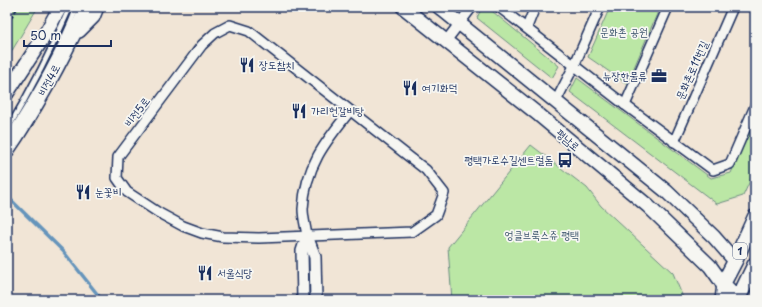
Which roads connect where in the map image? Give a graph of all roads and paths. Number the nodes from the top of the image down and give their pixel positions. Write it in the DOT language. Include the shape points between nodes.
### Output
graph roads {
  1 [pos="18,7"];
  2 [pos="60,7"];
  3 [pos="70,7"];
  4 [pos="77,7"];
  5 [pos="87,7"];
  6 [pos="97,7"];
  7 [pos="403,7"];
  8 [pos="439,7"];
  9 [pos="472,7"];
  10 [pos="500,7"];
  11 [pos="535,7"];
  12 [pos="600,7"];
  13 [pos="668,7"];
  14 [pos="733,7"];
  15 [pos="7,24"];
  16 [pos="459,24"];
  17 [pos="527,27"];
  18 [pos="71,40"];
  19 [pos="446,41"];
  20 [pos="574,66"];
  21 [pos="7,93"];
  22 [pos="556,101"];
  23 [pos="624,105"];
  24 [pos="755,106"];
  25 [pos="350,111"];
  26 [pos="7,130"];
  27 [pos="7,138"];
  28 [pos="674,142"];
  29 [pos="7,150"];
  30 [pos="755,217"];
  31 [pos="307,236"];
  32 [pos="735,261"];
  33 [pos="755,264"];
  34 [pos="723,284"];
  35 [pos="752,284"];
  36 [pos="303,300"];
  37 [pos="316,300"];
  38 [pos="721,300"];
  39 [pos="738,300"];
  1 -- 15 [label="path"];
  2 -- 21 [label="main road"];
  3 -- 26 [label="lane" via="54,44"];
  4 -- 27 [label="lane" via="66,36"];
  5 -- 18 [label="main road, 비전4로"];
  6 -- 18 [label="main road" via="92,18"];
  7 -- 19 [label="main road, 평남로"];
  8 -- 16 [label="main road, 평남로"];
  9 -- 16 [label="street"];
  10 -- 17 [label="street"];
  11 -- 17 [label="street"];
  12 -- 20 [label="street"];
  13 -- 23 [label="street"];
  14 -- 28 [label="street, 문화촌로11번길"];
  16 -- 19 [label="street"];
  16 -- 22 [label="main road, 평남로"];
  17 -- 20 [label="street"];
  18 -- 29 [label="main road, 비전4로" via="41,97"];
  19 -- 34 [label="main road, 평남로" via="648,206 710,266"];
  20 -- 22 [label="street"];
  20 -- 23 [label="street"];
  22 -- 32 [label="main road, 평남로" via="666,191"];
  23 -- 28 [label="street"];
  24 -- 28 [label="street" via="730,164 713,170"];
  25 -- 31 [label="street" via="320,150 309,174 303,210"];
  25 -- 31 [label="street, 비전5로" via="426,170 444,193 436,215 412,232"];
  25 -- 31 [label="street, 비전5로" via="249,31 230,25 215,33 202,45 118,157 117,178 127,192 159,214 183,226 223,237"];
  30 -- 32 [label="main road, 1"];
  31 -- 36 [label="street" via="302,251"];
  31 -- 37 [label="street" via="315,257"];
  32 -- 34 [label="main road, 1"];
  32 -- 35 [label="main road, 1"];
  33 -- 35 [label="main road, 1"];
  34 -- 38 [label="street"];
  34 -- 39 [label="main road, 1"];
  35 -- 39 [label="main road, 1"];
}
